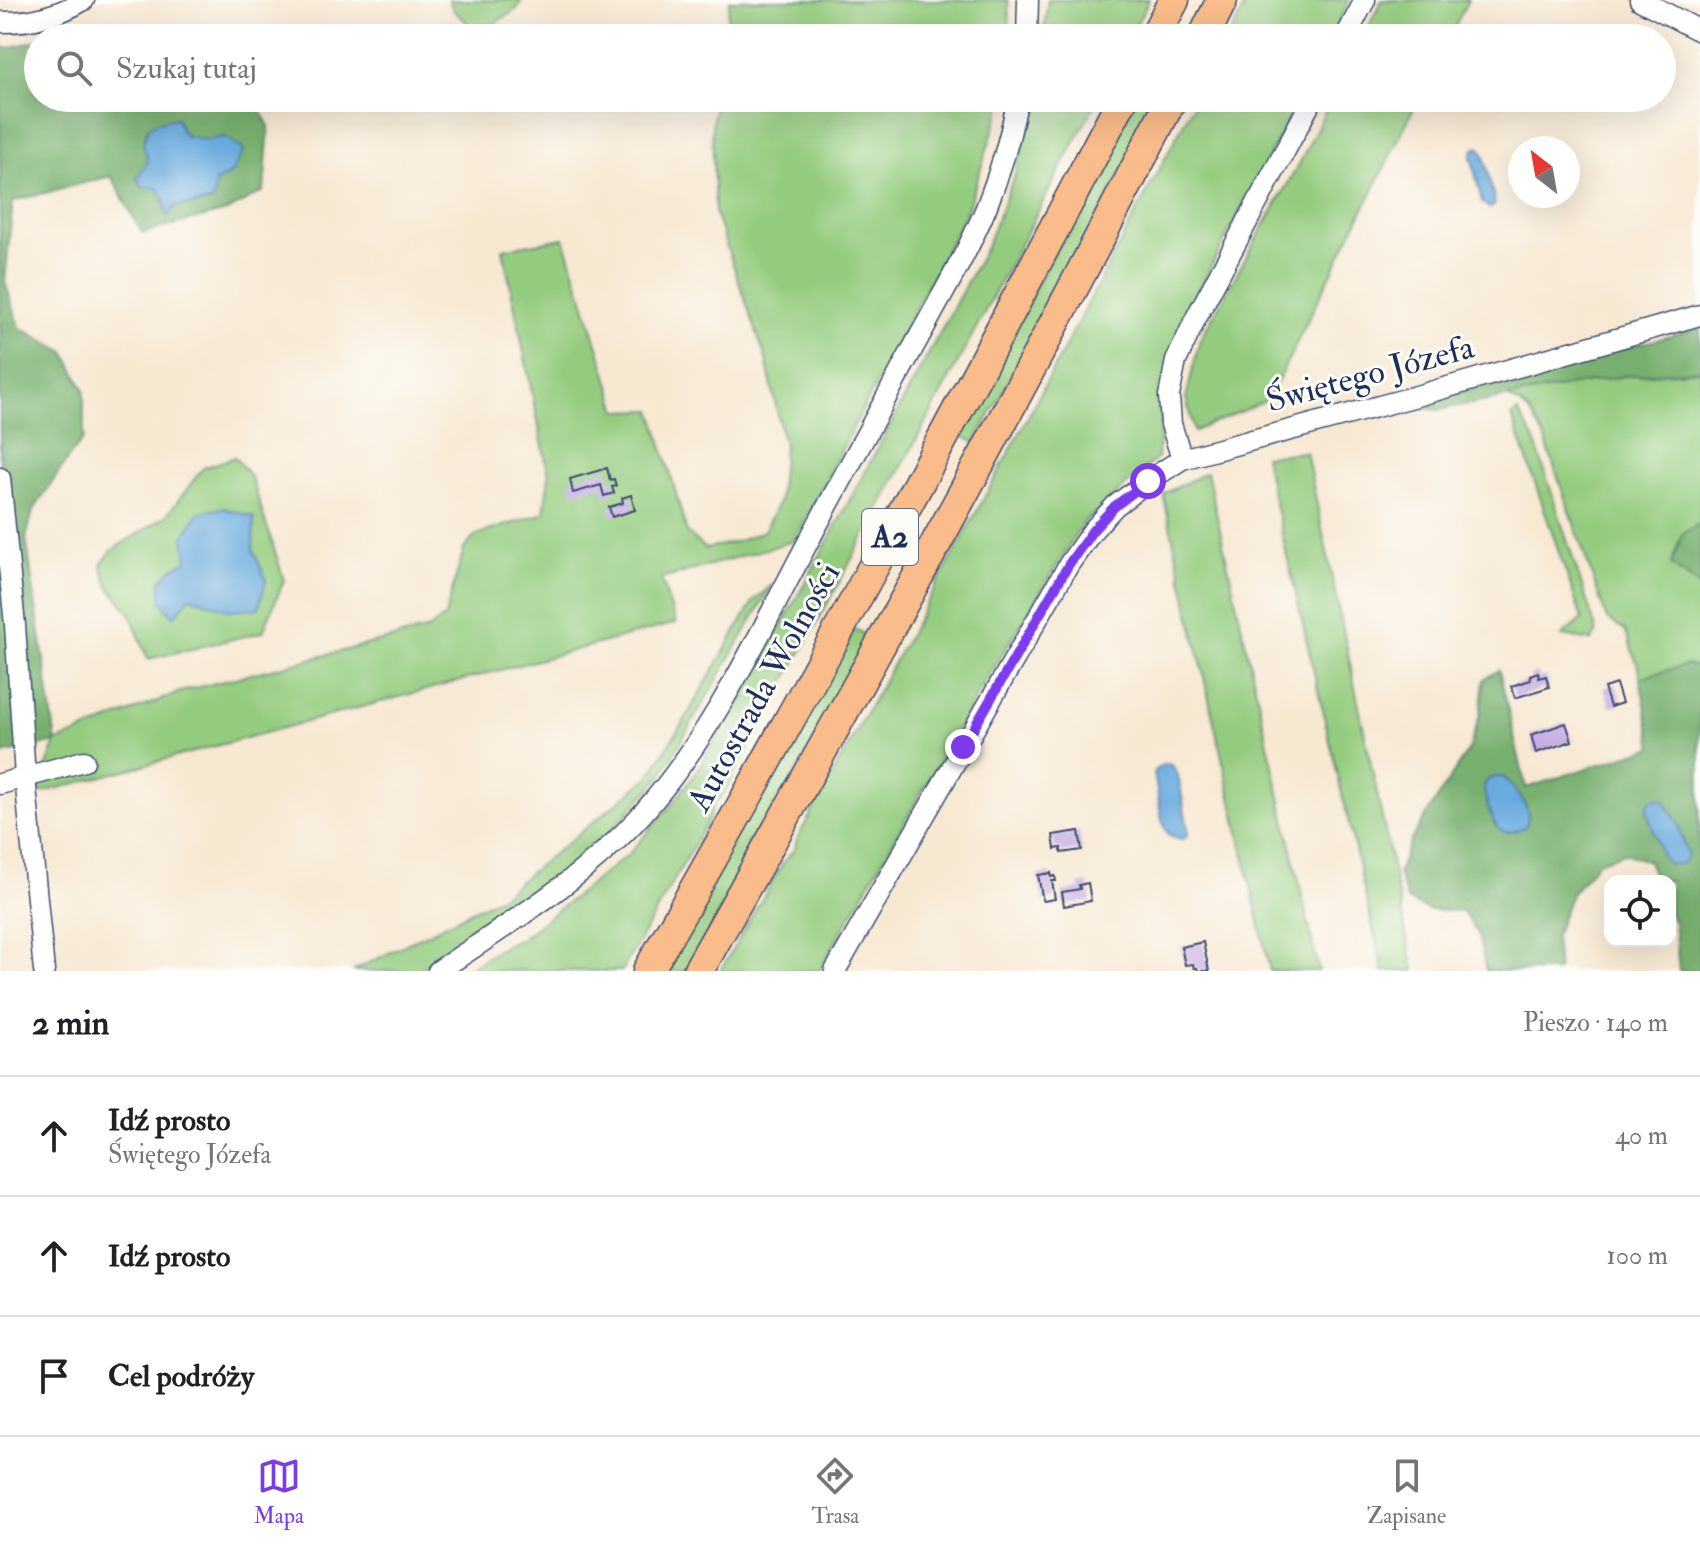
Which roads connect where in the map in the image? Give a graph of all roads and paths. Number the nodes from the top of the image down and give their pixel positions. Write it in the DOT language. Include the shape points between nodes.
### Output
graph roads {
  1 [pos="84,0"];
  2 [pos="1028,0"];
  3 [pos="1174,0"];
  4 [pos="1222,0"];
  5 [pos="1365,0"];
  6 [pos="1640,0"];
  7 [pos="0,22"];
  8 [pos="1027,24"];
  9 [pos="1161,24"];
  10 [pos="1210,24"];
  11 [pos="1352,24"];
  12 [pos="1700,31"];
  13 [pos="1015,112"];
  14 [pos="1116,112"];
  15 [pos="1165,112"];
  16 [pos="1306,112"];
  17 [pos="1700,315"];
  18 [pos="1182,459"];
  19 [pos="0,478"];
  20 [pos="84,761"];
  21 [pos="25,777"];
  22 [pos="0,784"];
  23 [pos="44,971"];
  24 [pos="438,971"];
  25 [pos="648,971"];
  26 [pos="698,971"];
  27 [pos="835,971"];
  1 -- 7 [label="street" via="35,20"];
  2 -- 8 [label="street"];
  3 -- 9 [label="highway"];
  4 -- 10 [label="highway"];
  5 -- 11 [label="street"];
  6 -- 12 [label="street"];
  13 -- 24 [label="street" via="985,209 959,263 695,747 649,806 597,859"];
  14 -- 25 [label="highway, Autostrada Wolności / A2" via="956,416"];
  15 -- 26 [label="highway, A2" via="960,499"];
  16 -- 18 [label="street" via="1176,361 1169,396"];
  17 -- 18 [label="street, Świętego Józefa"];
  18 -- 27 [label="street, Świętego Józefa" via="1115,506 1069,564"];
  19 -- 21 [label="street"];
  20 -- 21 [label="street"];
  21 -- 22 [label="street"];
  21 -- 23 [label="street"];
}
